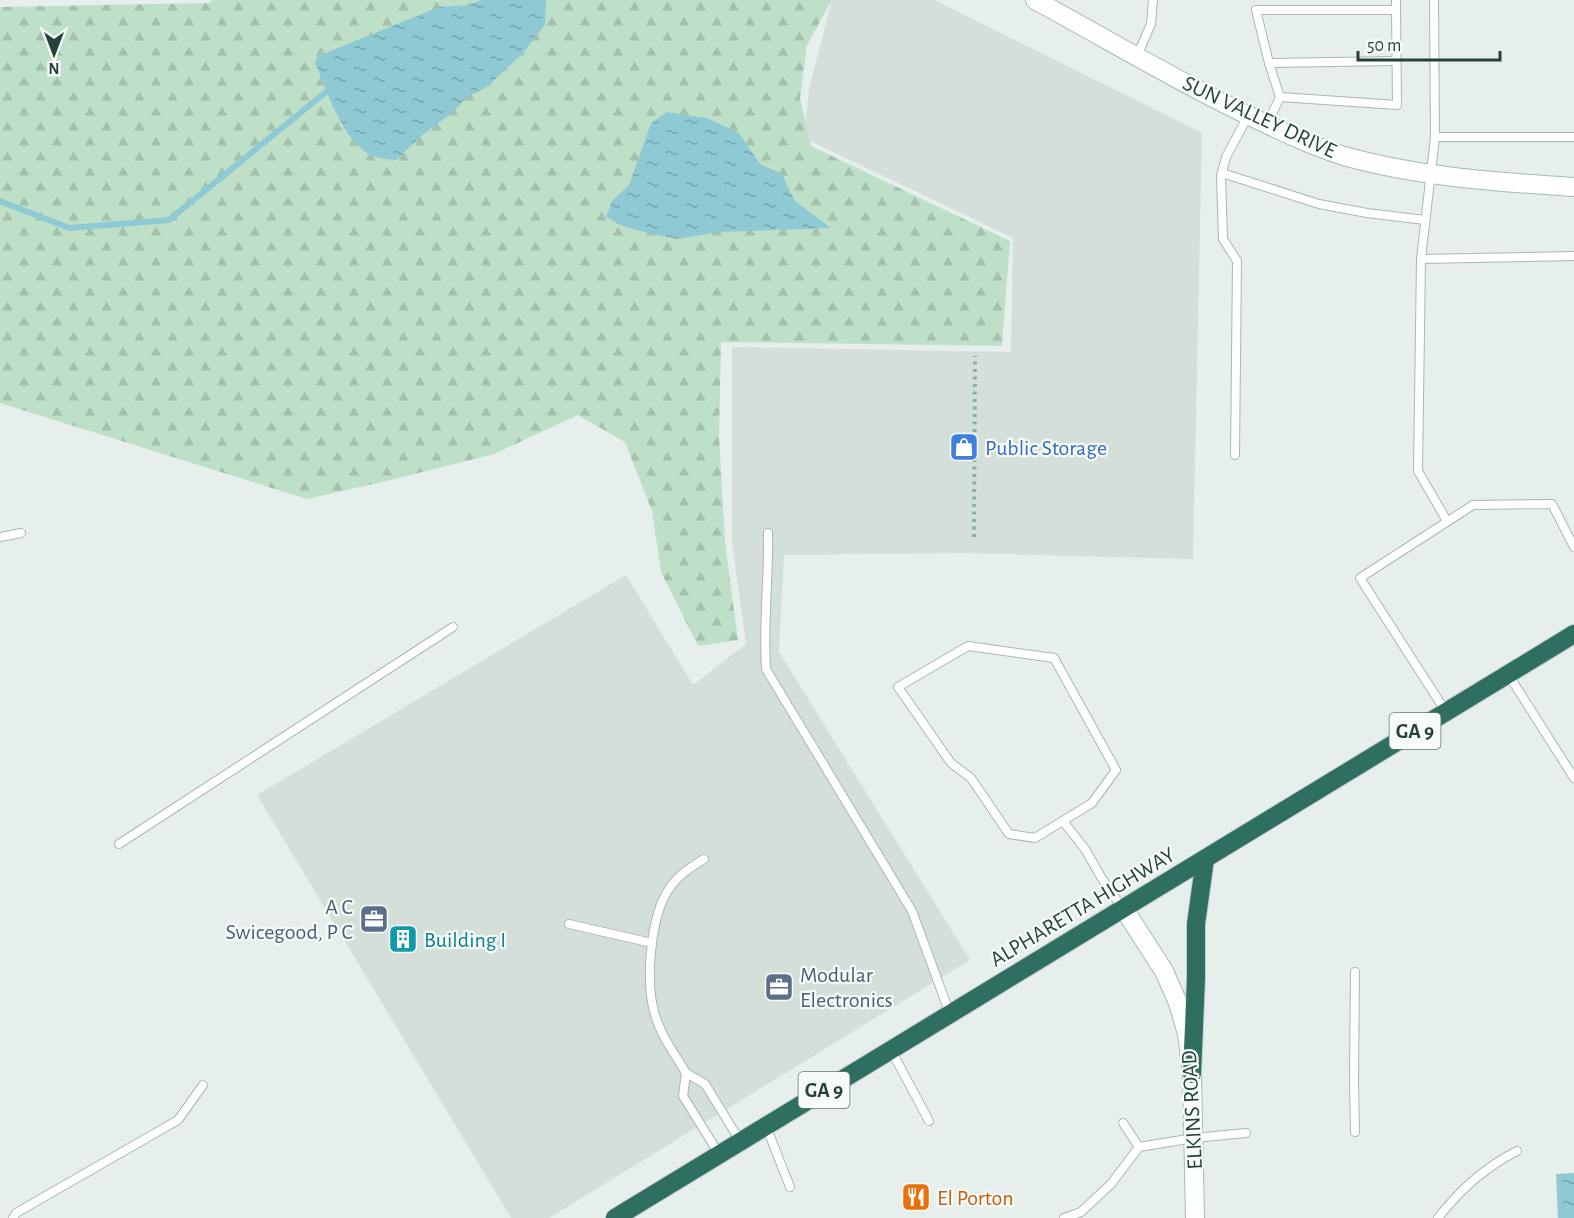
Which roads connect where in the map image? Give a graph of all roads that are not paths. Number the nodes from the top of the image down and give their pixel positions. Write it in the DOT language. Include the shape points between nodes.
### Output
graph roads {
  1 [pos="1035,0"];
  2 [pos="1153,0"];
  3 [pos="1396,0"];
  4 [pos="1434,0"];
  5 [pos="1396,10"];
  6 [pos="1137,56"];
  7 [pos="1396,61"];
  8 [pos="1269,63"];
  9 [pos="1280,97"];
  10 [pos="1248,115"];
  11 [pos="1267,125"];
  12 [pos="1435,137"];
  13 [pos="1574,137"];
  14 [pos="1222,173"];
  15 [pos="1430,175"];
  16 [pos="1574,187"];
  17 [pos="1425,220"];
  18 [pos="1574,256"];
  19 [pos="1421,260"];
  20 [pos="1235,455"];
  21 [pos="1447,521"];
  22 [pos="21,533"];
  23 [pos="768,533"];
  24 [pos="0,537"];
  25 [pos="1574,547"];
  26 [pos="453,627"];
  27 [pos="1574,634"];
  28 [pos="1508,674"];
  29 [pos="1446,712"];
  30 [pos="1574,778"];
  31 [pos="1063,821"];
  32 [pos="119,844"];
  33 [pos="704,859"];
  34 [pos="1206,859"];
  35 [pos="1124,909"];
  36 [pos="569,924"];
  37 [pos="652,943"];
  38 [pos="1355,972"];
  39 [pos="951,1014"];
  40 [pos="891,1050"];
  41 [pos="686,1073"];
  42 [pos="1192,1074"];
  43 [pos="203,1085"];
  44 [pos="929,1121"];
  45 [pos="1123,1123"];
  46 [pos="766,1125"];
  47 [pos="1355,1132"];
  48 [pos="1246,1133"];
  49 [pos="1194,1138"];
  50 [pos="740,1141"];
  51 [pos="1139,1147"];
  52 [pos="1517,1151"];
  53 [pos="719,1154"];
  54 [pos="790,1187"];
  55 [pos="13,1218"];
  56 [pos="615,1218"];
  57 [pos="1064,1218"];
  58 [pos="1196,1218"];
  59 [pos="1438,1218"];
  1 -- 6 [label="street, SUN VALLEY DRIVE"];
  2 -- 6 [label="lane" via="1151,24"];
  3 -- 5 [label="lane"];
  4 -- 12 [label="lane"];
  5 -- 7 [label="lane"];
  5 -- 8 [label="lane" via="1256,10"];
  6 -- 10 [label="street, SUN VALLEY DRIVE"];
  7 -- 8 [label="lane"];
  7 -- 9 [label="lane" via="1397,105"];
  8 -- 9 [label="lane"];
  9 -- 11 [label="lane"];
  10 -- 11 [label="street, SUN VALLEY DRIVE"];
  10 -- 14 [label="lane"];
  11 -- 15 [label="street, SUN VALLEY DRIVE" via="1343,155"];
  12 -- 13 [label="lane"];
  12 -- 15 [label="lane"];
  14 -- 17 [label="lane" via="1319,204"];
  14 -- 20 [label="lane" via="1222,239 1237,261"];
  15 -- 16 [label="street, SUN VALLEY DRIVE"];
  15 -- 17 [label="lane"];
  17 -- 19 [label="lane"];
  18 -- 19 [label="lane"];
  19 -- 21 [label="lane" via="1419,471"];
  21 -- 25 [label="lane" via="1473,505 1552,504"];
  21 -- 29 [label="lane" via="1360,578"];
  22 -- 24 [label="lane"];
  23 -- 39 [label="lane" via="766,669 912,911"];
  26 -- 32 [label="lane"];
  27 -- 28 [label="highway, ALPHARETTA HIGHWAY / GA 9"];
  28 -- 29 [label="highway, ALPHARETTA HIGHWAY / GA 9"];
  28 -- 30 [label="lane"];
  29 -- 34 [label="highway, ALPHARETTA HIGHWAY / GA 9"];
  31 -- 31 [label="lane" via="1092,803 1116,770 1054,658 968,646 898,687 951,763 971,778 1009,834 1035,838"];
  31 -- 35 [label="lane"];
  33 -- 37 [label="lane" via="688,869 669,890 657,915"];
  34 -- 35 [label="highway, ALPHARETTA HIGHWAY / GA 9"];
  34 -- 42 [label="highway" via="1196,924"];
  35 -- 39 [label="highway, ALPHARETTA HIGHWAY / GA 9"];
  35 -- 42 [label="street, ELKINS ROAD" via="1164,971 1178,1003"];
  36 -- 37 [label="lane"];
  37 -- 41 [label="lane" via="651,999 655,1016"];
  38 -- 47 [label="lane"];
  39 -- 40 [label="highway, ALPHARETTA HIGHWAY / GA 9"];
  40 -- 44 [label="lane"];
  40 -- 46 [label="highway, ALPHARETTA HIGHWAY / GA 9"];
  41 -- 50 [label="lane" via="705,1084"];
  41 -- 53 [label="lane" via="683,1096"];
  42 -- 49 [label="street, ELKINS ROAD"];
  43 -- 55 [label="lane" via="178,1120"];
  45 -- 51 [label="lane"];
  46 -- 50 [label="highway, ALPHARETTA HIGHWAY / GA 9"];
  46 -- 54 [label="lane"];
  48 -- 49 [label="lane"];
  49 -- 51 [label="lane"];
  49 -- 58 [label="street, ELKINS ROAD"];
  50 -- 53 [label="highway, ALPHARETTA HIGHWAY / GA 9"];
  51 -- 57 [label="lane" via="1081,1212"];
  52 -- 59 [label="lane" via="1499,1160 1451,1201"];
  53 -- 56 [label="highway, ALPHARETTA HIGHWAY / GA 9"];
}
